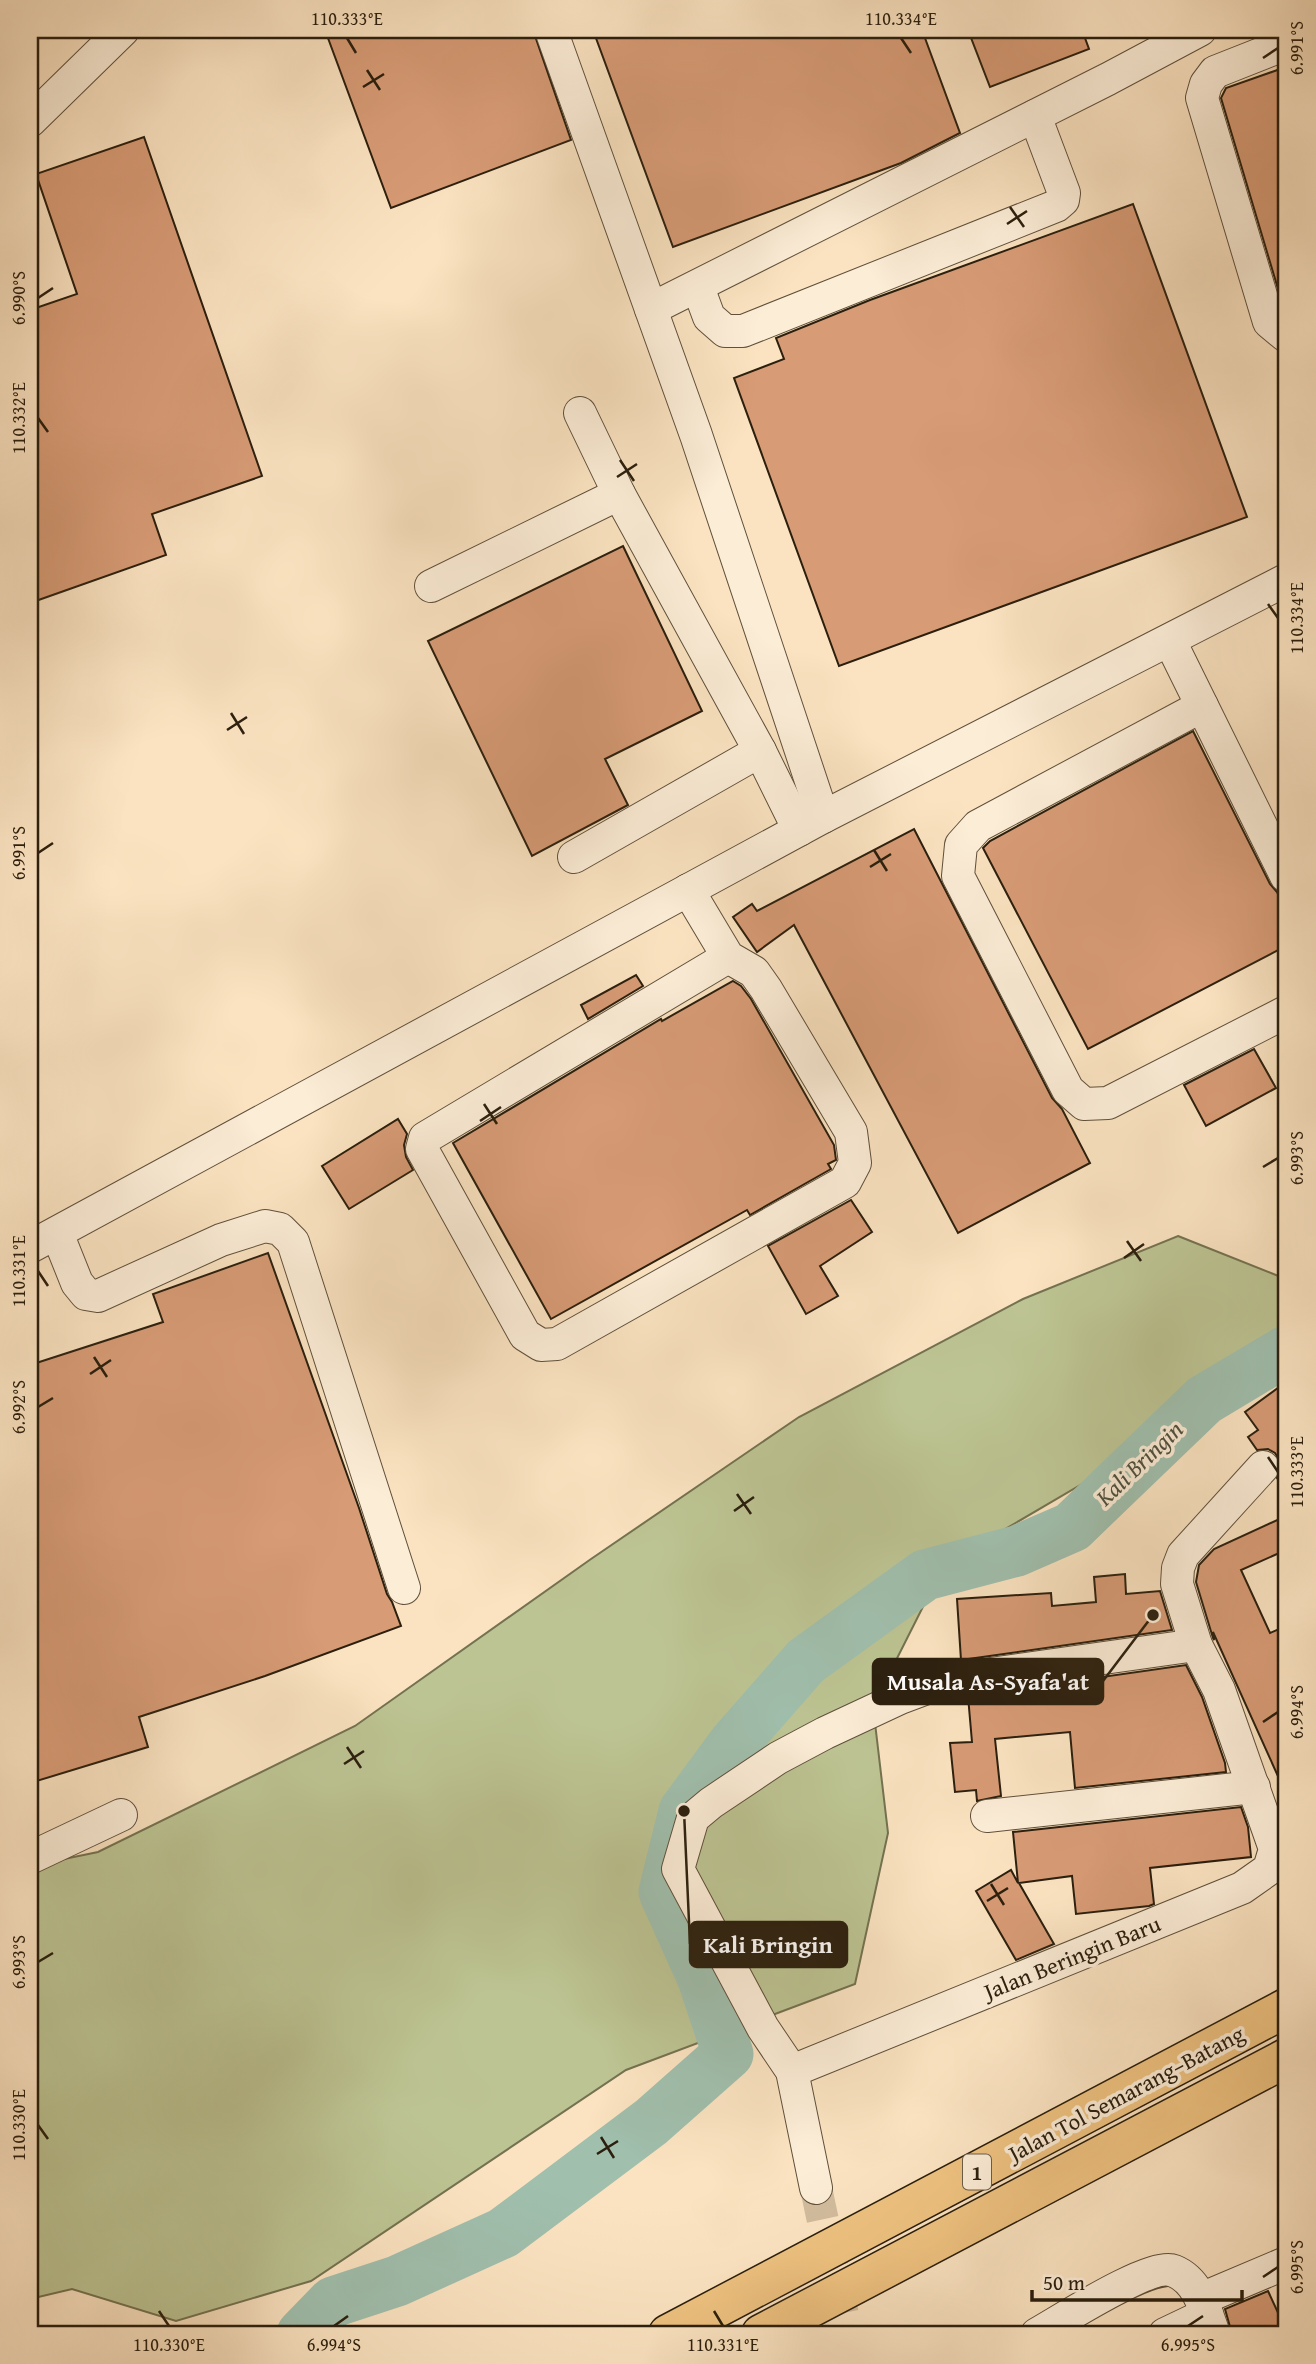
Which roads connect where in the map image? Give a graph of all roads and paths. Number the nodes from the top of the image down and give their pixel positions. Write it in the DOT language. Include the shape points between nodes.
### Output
graph roads {
  1 [pos="123,30"];
  2 [pos="551,30"];
  3 [pos="1200,30"];
  4 [pos="1286,44"];
  5 [pos="1035,116"];
  6 [pos="30,121"];
  7 [pos="698,286"];
  8 [pos="651,309"];
  9 [pos="1286,336"];
  10 [pos="580,413"];
  11 [pos="619,494"];
  12 [pos="1286,579"];
  13 [pos="431,586"];
  14 [pos="1170,640"];
  15 [pos="1202,706"];
  16 [pos="760,751"];
  17 [pos="811,823"];
  18 [pos="574,857"];
  19 [pos="1286,876"];
  20 [pos="688,890"];
  21 [pos="728,957"];
  22 [pos="1286,1012"];
  23 [pos="43,1240"];
  24 [pos="1263,1467"];
  25 [pos="404,1588"];
  26 [pos="1196,1645"];
  27 [pos="1254,1787"];
  28 [pos="121,1815"];
  29 [pos="986,1816"];
  30 [pos="30,1858"];
  31 [pos="1286,2008"];
  32 [pos="1286,2058"];
  33 [pos="792,2071"];
  34 [pos="816,2188"];
  35 [pos="1286,2263"];
  36 [pos="1207,2316"];
  37 [pos="668,2334"];
  38 [pos="761,2334"];
  39 [pos="1037,2334"];
  40 [pos="1165,2334"];
  1 -- 6 [label="street"];
  2 -- 8 [label="street"];
  3 -- 5 [label="street"];
  4 -- 9 [label="street" via="1215,72 1202,98 1269,322"];
  5 -- 7 [label="street"];
  5 -- 7 [label="street" via="1064,193 1056,206 743,331 725,331 709,317"];
  7 -- 8 [label="street"];
  8 -- 17 [label="street" via="696,435"];
  10 -- 11 [label="street"];
  11 -- 13 [label="street"];
  11 -- 16 [label="street"];
  12 -- 14 [label="street"];
  14 -- 15 [label="street"];
  14 -- 17 [label="street"];
  15 -- 19 [label="street"];
  15 -- 22 [label="street" via="978,826 961,845 958,876 1068,1090 1084,1104 1108,1103"];
  16 -- 17 [label="street"];
  16 -- 18 [label="street"];
  17 -- 20 [label="street"];
  20 -- 21 [label="street"];
  20 -- 23 [label="street"];
  21 -- 21 [label="street" via="754,972 766,989 850,1132 855,1163 845,1182 557,1344 541,1345 525,1335 422,1149 425,1138"];
  23 -- 25 [label="street" via="86,1294 98,1296 220,1240 265,1226 280,1229 293,1242"];
  24 -- 26 [label="street, Jalan Beringin Baru" via="1183,1555 1178,1568 1177,1584"];
  26 -- 27 [label="street, Jalan Beringin Baru" via="1219,1690"];
  26 -- 33 [label="street" via="948,1680 825,1732 778,1758 693,1818 678,1869 763,2028"];
  27 -- 29 [label="street"];
  27 -- 33 [label="street, Jalan Beringin Baru" via="1275,1849 1269,1869 1242,1888"];
  28 -- 30 [label="street"];
  31 -- 37 [label="highway, Jalan Tol Semarang–Batang / 1"];
  32 -- 38 [label="highway, Jalan Tol Semarang–Batang / 1"];
  33 -- 34 [label="street"];
  35 -- 36 [label="street"];
  36 -- 39 [label="street" via="1188,2280 1174,2271 1160,2270"];
  36 -- 40 [label="street"];
}
